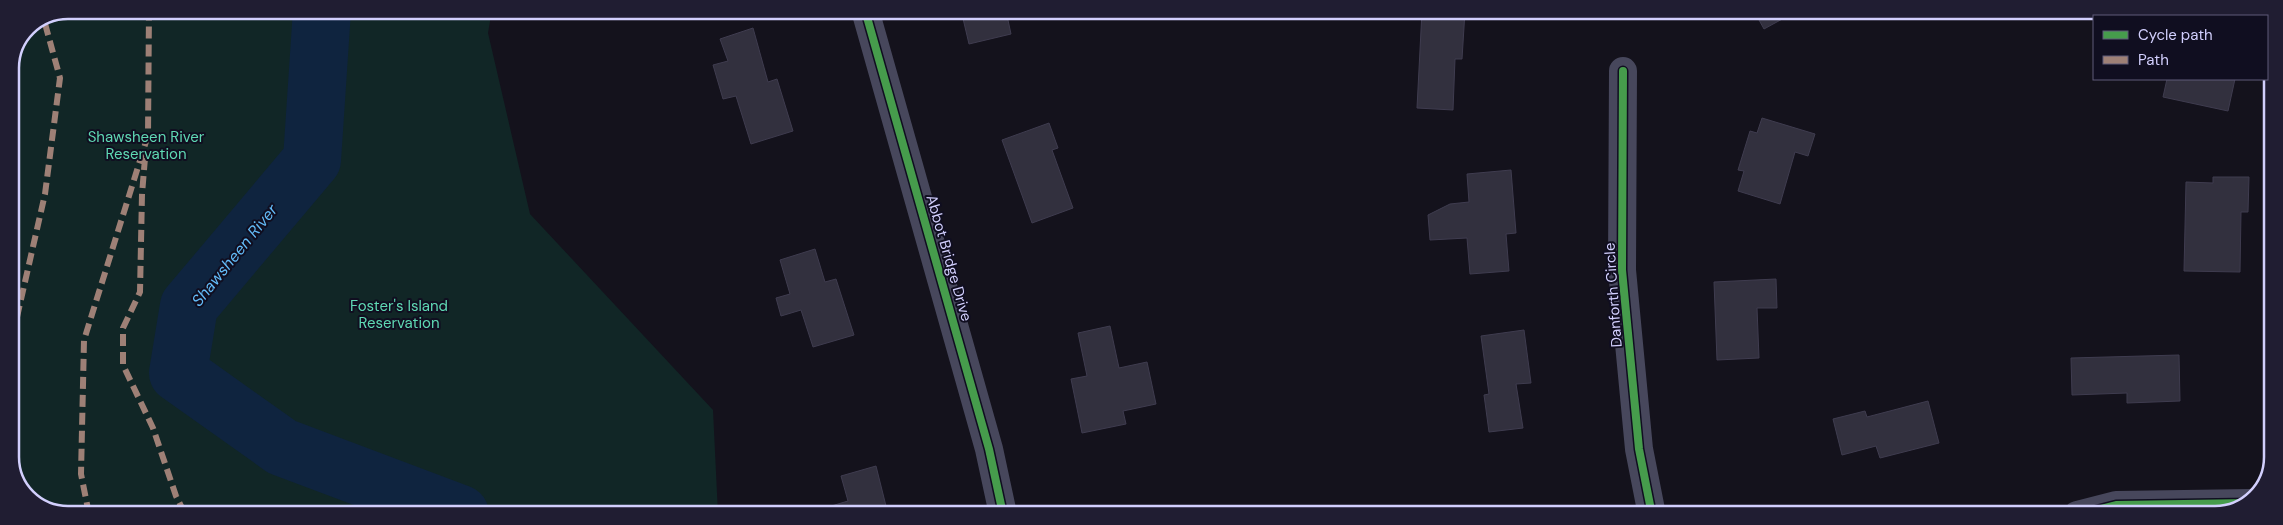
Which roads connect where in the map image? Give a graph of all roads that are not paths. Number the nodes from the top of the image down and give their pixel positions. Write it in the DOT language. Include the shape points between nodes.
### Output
graph roads {
  1 [pos="868,19"];
  2 [pos="1623,72"];
  3 [pos="2232,503"];
  4 [pos="1000,506"];
  5 [pos="1650,506"];
  6 [pos="2112,506"];
  1 -- 4 [label="street, Abbot Bridge Drive" via="989,449"];
  2 -- 5 [label="street, Danforth Circle" via="1622,270 1639,449"];
  3 -- 6 [label="street"];
}
